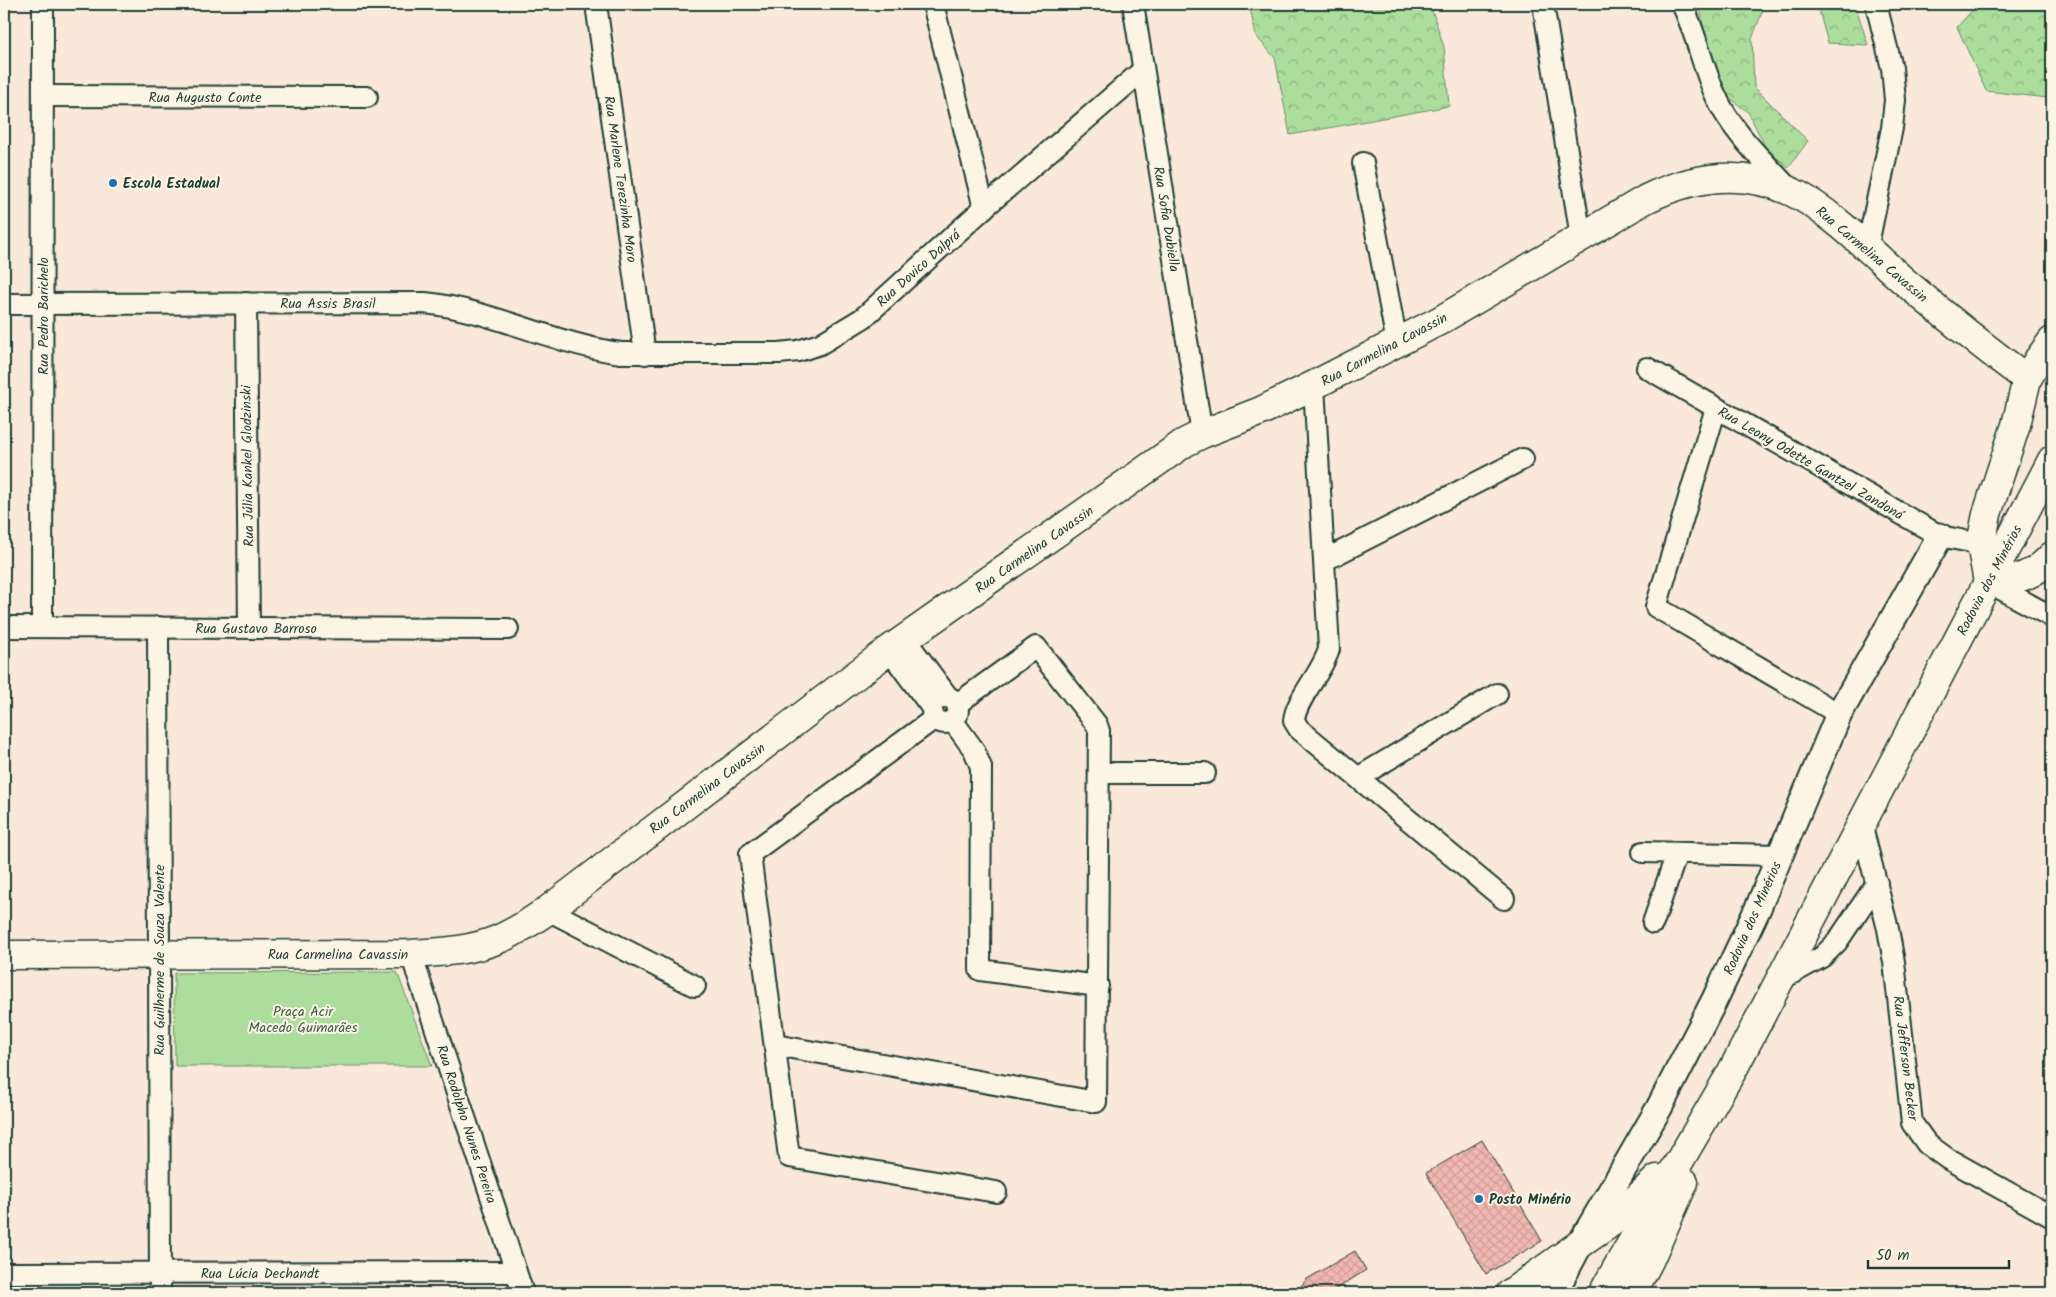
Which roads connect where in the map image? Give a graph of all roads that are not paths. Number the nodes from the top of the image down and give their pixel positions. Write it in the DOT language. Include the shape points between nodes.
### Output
graph roads {
  1 [pos="43,4"];
  2 [pos="596,4"];
  3 [pos="933,4"];
  4 [pos="1132,4"];
  5 [pos="1543,4"];
  6 [pos="1682,4"];
  7 [pos="1876,4"];
  8 [pos="1143,70"];
  9 [pos="43,96"];
  10 [pos="367,97"];
  11 [pos="1363,163"];
  12 [pos="1792,192"];
  13 [pos="984,208"];
  14 [pos="1581,237"];
  15 [pos="1867,249"];
  16 [pos="246,303"];
  17 [pos="4,304"];
  18 [pos="43,304"];
  19 [pos="2052,341"];
  20 [pos="1396,343"];
  21 [pos="645,354"];
  22 [pos="1647,368"];
  23 [pos="2027,379"];
  24 [pos="1314,385"];
  25 [pos="1716,408"];
  26 [pos="1202,434"];
  27 [pos="1522,459"];
  28 [pos="2052,460"];
  29 [pos="1940,536"];
  30 [pos="1981,544"];
  31 [pos="2052,556"];
  32 [pos="1325,560"];
  33 [pos="1988,582"];
  34 [pos="2052,617"];
  35 [pos="4,627"];
  36 [pos="42,627"];
  37 [pos="158,628"];
  38 [pos="249,628"];
  39 [pos="508,629"];
  40 [pos="897,644"];
  41 [pos="1497,694"];
  42 [pos="945,709"];
  43 [pos="1839,714"];
  44 [pos="1100,773"];
  45 [pos="1205,773"];
  46 [pos="1359,777"];
  47 [pos="1862,827"];
  48 [pos="1642,852"];
  49 [pos="1677,853"];
  50 [pos="1780,855"];
  51 [pos="1877,883"];
  52 [pos="1504,898"];
  53 [pos="548,910"];
  54 [pos="1653,924"];
  55 [pos="412,954"];
  56 [pos="4,955"];
  57 [pos="159,955"];
  58 [pos="1780,980"];
  59 [pos="695,986"];
  60 [pos="1098,986"];
  61 [pos="775,1045"];
  62 [pos="1732,1073"];
  63 [pos="1694,1136"];
  64 [pos="996,1192"];
  65 [pos="2052,1217"];
  66 [pos="1580,1244"];
  67 [pos="1618,1266"];
  68 [pos="516,1272"];
  69 [pos="4,1273"];
  70 [pos="160,1273"];
  71 [pos="160,1293"];
  72 [pos="523,1293"];
  73 [pos="1510,1293"];
  74 [pos="1554,1293"];
  75 [pos="1603,1293"];
  76 [pos="1632,1293"];
  1 -- 9 [label="street, Rua Pedro Barichelo"];
  2 -- 21 [label="street, Rua Marlene Terezinha Moro"];
  3 -- 13 [label="street"];
  4 -- 8 [label="street, Rua Sofia Dubiella"];
  5 -- 14 [label="street"];
  6 -- 12 [label="street" via="1698,40 1715,96 1733,125"];
  7 -- 15 [label="street" via="1890,59 1895,100"];
  8 -- 13 [label="street, Rua Dovico Dalprá"];
  8 -- 26 [label="street, Rua Sofia Dubiella"];
  9 -- 10 [label="street, Rua Augusto Conte"];
  9 -- 18 [label="street, Rua Pedro Barichelo"];
  11 -- 20 [label="street"];
  12 -- 14 [label="main road, Rua Carmelina Cavassin" via="1738,178 1688,182 1646,199"];
  12 -- 15 [label="main road, Rua Carmelina Cavassin"];
  13 -- 21 [label="street, Rua Dovico Dalprá" via="863,318 820,344 779,353"];
  14 -- 20 [label="main road, Rua Carmelina Cavassin"];
  15 -- 23 [label="main road, Rua Carmelina Cavassin" via="1953,323"];
  16 -- 18 [label="street, Rua Assis Brasil"];
  16 -- 21 [label="street, Rua Assis Brasil" via="424,303 452,306 597,350"];
  16 -- 38 [label="street, Rua Júlia Kankel Glodzinski"];
  17 -- 18 [label="street, Rua Assis Brasil"];
  18 -- 36 [label="street, Rua Pedro Barichelo"];
  19 -- 23 [label="main road"];
  20 -- 24 [label="main road, Rua Carmelina Cavassin"];
  22 -- 25 [label="street, Rua Leony Odette Gantzel Zandoná"];
  23 -- 30 [label="main road" via="2011,441 1988,508"];
  24 -- 26 [label="main road, Rua Carmelina Cavassin" via="1254,414"];
  24 -- 32 [label="street"];
  25 -- 29 [label="street, Rua Leony Odette Gantzel Zandoná"];
  25 -- 43 [label="street" via="1656,607"];
  26 -- 40 [label="main road, Rua Carmelina Cavassin"];
  27 -- 32 [label="street"];
  28 -- 33 [label="main road, Rodovia dos Minérios"];
  29 -- 30 [label="street, Rua Leony Odette Gantzel Zandoná"];
  29 -- 43 [label="street, Rodovia dos Minérios"];
  30 -- 33 [label="main road"];
  31 -- 33 [label="main road" via="2026,577"];
  32 -- 46 [label="street" via="1329,649 1296,711 1294,721 1299,729"];
  33 -- 34 [label="street"];
  33 -- 47 [label="main road, Rodovia dos Minérios"];
  35 -- 36 [label="street, Rua Gustavo Barroso"];
  36 -- 37 [label="street, Rua Gustavo Barroso"];
  37 -- 38 [label="street, Rua Gustavo Barroso"];
  37 -- 57 [label="street, Rua Guilherme de Souza Valente"];
  38 -- 39 [label="street, Rua Gustavo Barroso"];
  40 -- 42 [label="street"];
  40 -- 53 [label="main road, Rua Carmelina Cavassin"];
  41 -- 46 [label="street"];
  42 -- 44 [label="street" via="1036,647 1097,725"];
  42 -- 60 [label="street" via="974,750 981,767 980,970"];
  42 -- 61 [label="street" via="750,854"];
  43 -- 50 [label="street, Rodovia dos Minérios"];
  44 -- 45 [label="street"];
  44 -- 60 [label="street"];
  46 -- 52 [label="street"];
  47 -- 51 [label="street, Rua Jefferson Becker"];
  47 -- 58 [label="main road, Rodovia dos Minérios"];
  48 -- 49 [label="street"];
  49 -- 50 [label="street"];
  49 -- 54 [label="street"];
  50 -- 66 [label="street, Rodovia dos Minérios" via="1738,952 1659,1108"];
  51 -- 58 [label="street" via="1837,942 1822,957"];
  51 -- 65 [label="street, Rua Jefferson Becker" via="1894,962 1912,1124 1927,1144 1948,1159"];
  53 -- 55 [label="main road, Rua Carmelina Cavassin" via="499,939 471,948"];
  53 -- 59 [label="street"];
  55 -- 57 [label="main road, Rua Carmelina Cavassin"];
  55 -- 68 [label="street, Rua Rodolpho Nunes Pereira"];
  56 -- 57 [label="main road, Rua Carmelina Cavassin"];
  57 -- 70 [label="street, Rua Guilherme de Souza Valente"];
  58 -- 62 [label="main road, Rodovia dos Minérios"];
  60 -- 61 [label="street" via="1096,1102"];
  61 -- 64 [label="street" via="789,1157"];
  62 -- 63 [label="main road, Rodovia dos Minérios"];
  62 -- 76 [label="main road, Rodovia dos Minérios" via="1656,1247"];
  63 -- 66 [label="main road" via="1632,1205"];
  63 -- 67 [label="main road, Rodovia dos Minérios"];
  66 -- 67 [label="main road"];
  66 -- 73 [label="main road"];
  66 -- 74 [label="street, Rodovia dos Minérios"];
  67 -- 75 [label="main road, Rodovia dos Minérios"];
  67 -- 76 [label="main road"];
  68 -- 70 [label="street, Rua Lúcia Dechandt"];
  68 -- 72 [label="street, Rua Rodolpho Nunes Pereira"];
  69 -- 70 [label="street, Rua Lúcia Dechandt"];
  70 -- 71 [label="street, Rua Guilherme de Souza Valente"];
}
